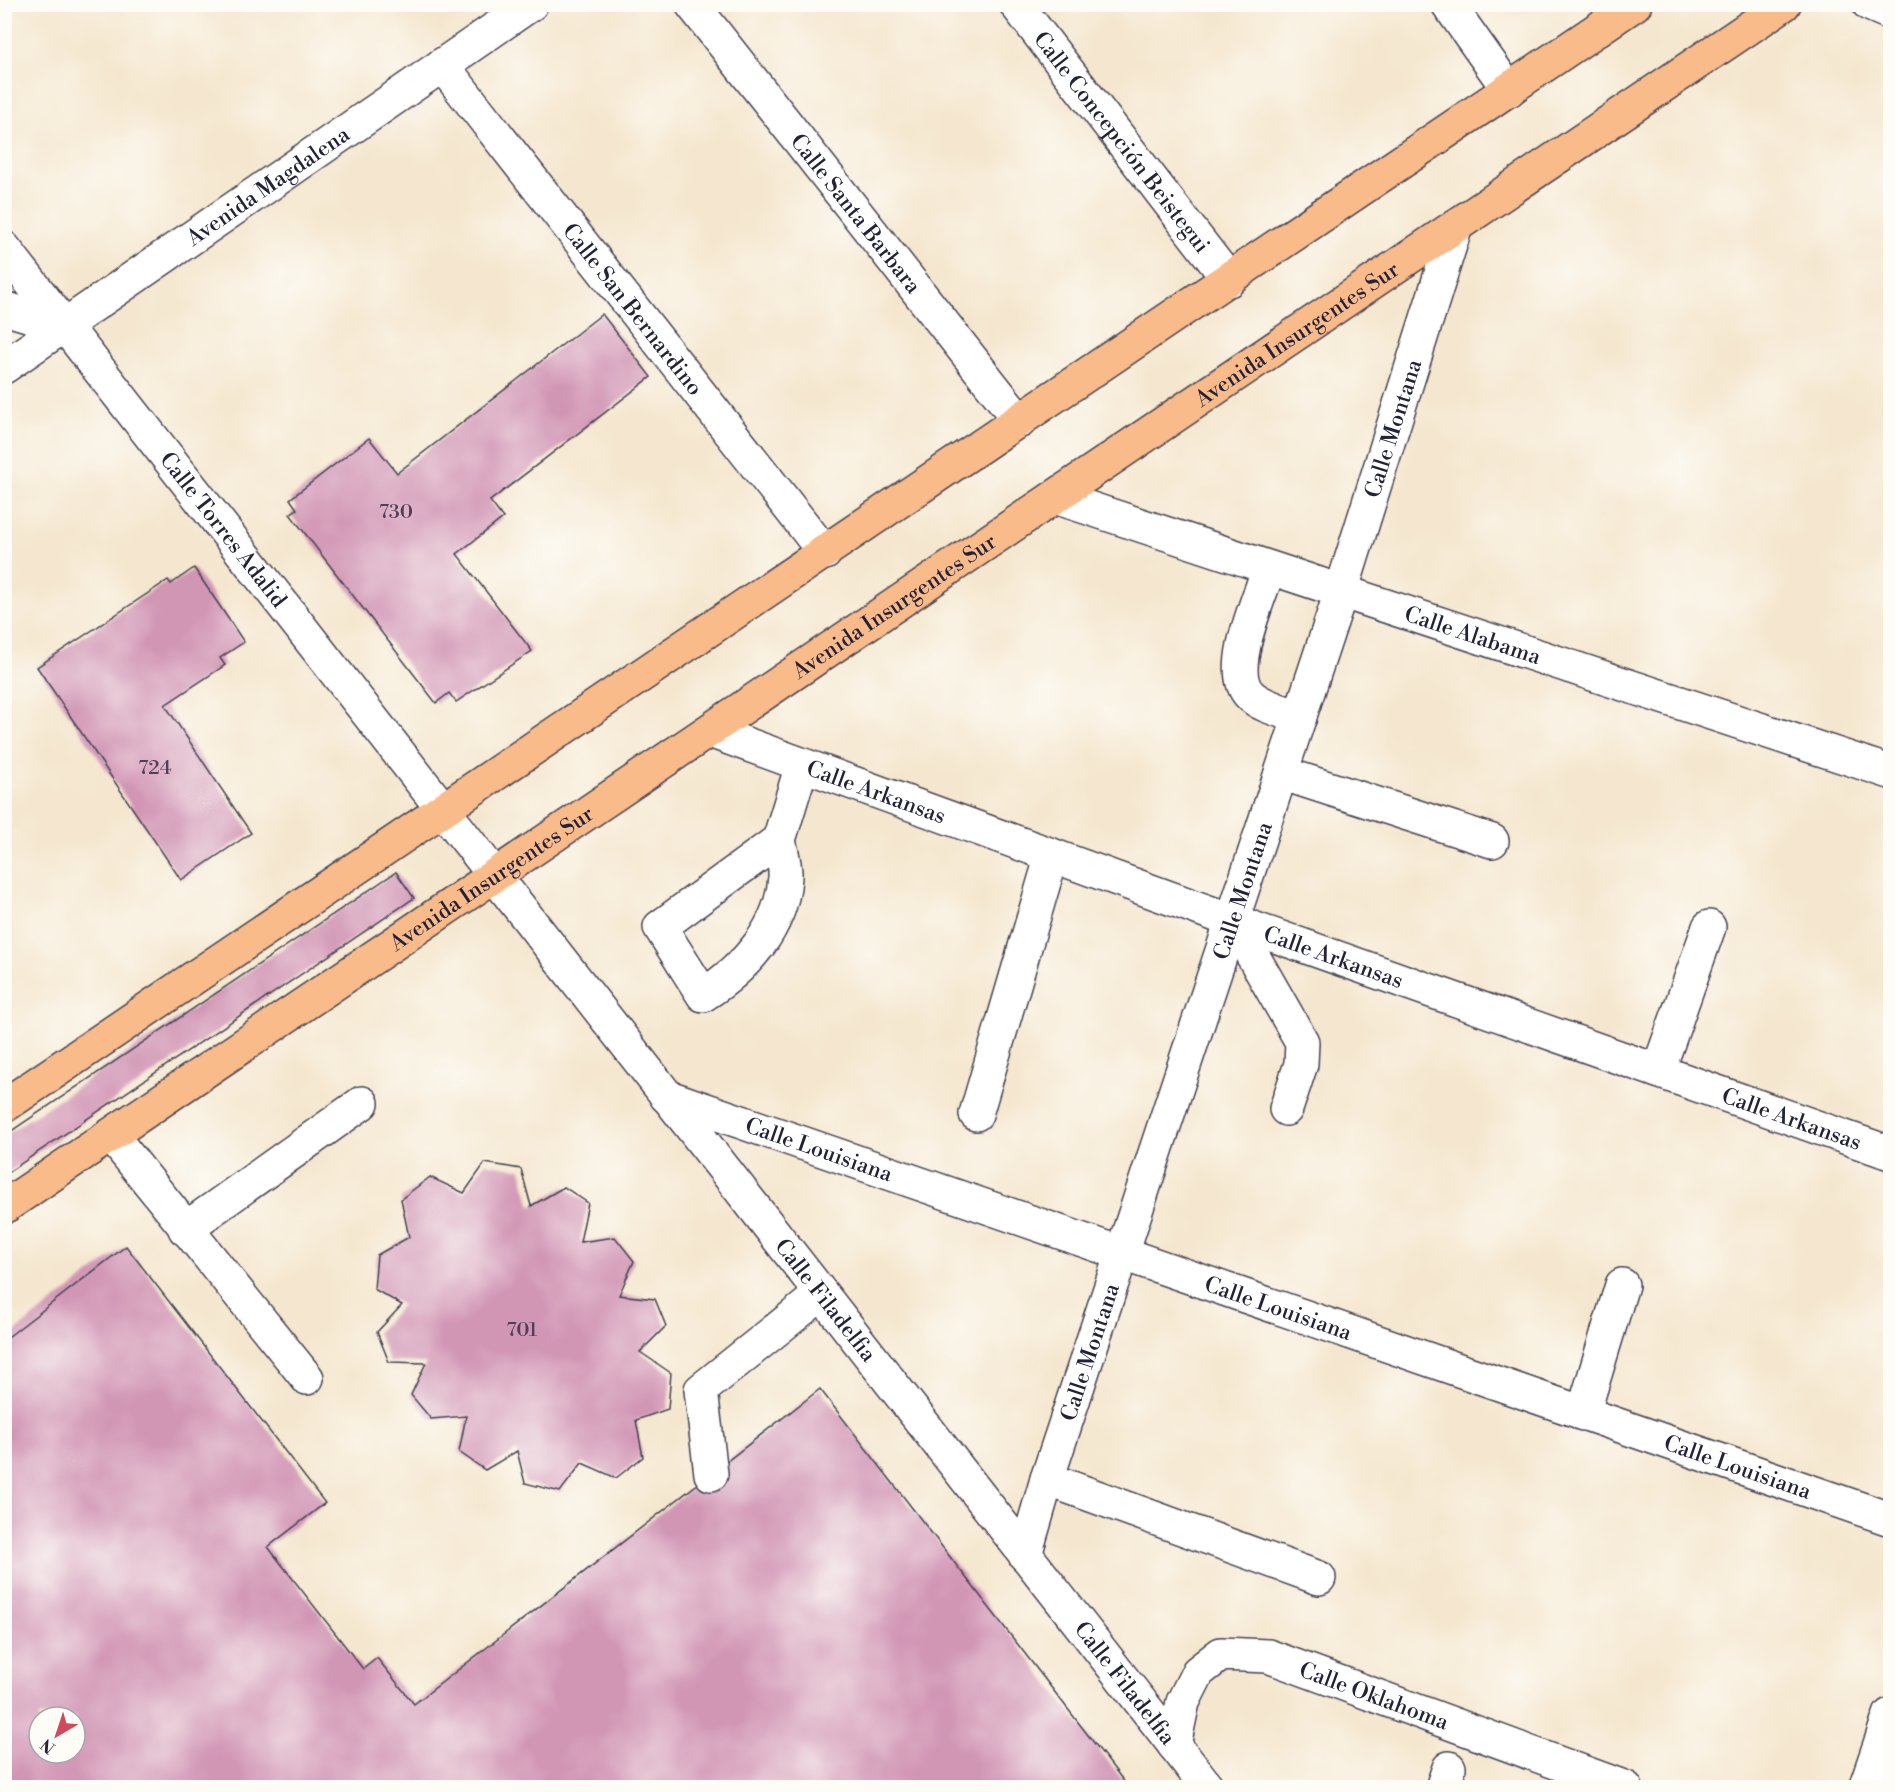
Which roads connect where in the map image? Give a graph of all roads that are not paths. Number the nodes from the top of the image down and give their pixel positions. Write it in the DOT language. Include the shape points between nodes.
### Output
graph roads {
  1 [pos="531,4"];
  2 [pos="692,4"];
  3 [pos="1016,4"];
  4 [pos="1448,4"];
  5 [pos="1635,4"];
  6 [pos="1784,4"];
  7 [pos="1869,4"];
  8 [pos="1890,13"];
  9 [pos="442,65"];
  10 [pos="1509,90"];
  11 [pos="1456,226"];
  12 [pos="4,248"];
  13 [pos="1228,280"];
  14 [pos="4,308"];
  15 [pos="64,326"];
  16 [pos="4,367"];
  17 [pos="1020,421"];
  18 [pos="1055,497"];
  19 [pos="825,553"];
  20 [pos="1269,568"];
  21 [pos="1341,592"];
  22 [pos="1300,717"];
  23 [pos="710,730"];
  24 [pos="802,765"];
  25 [pos="1890,772"];
  26 [pos="1281,773"];
  27 [pos="444,811"];
  28 [pos="779,840"];
  29 [pos="1492,841"];
  30 [pos="1052,855"];
  31 [pos="494,876"];
  32 [pos="1233,921"];
  33 [pos="1709,927"];
  34 [pos="1658,1071"];
  35 [pos="666,1096"];
  36 [pos="362,1103"];
  37 [pos="4,1106"];
  38 [pos="1286,1109"];
  39 [pos="976,1114"];
  40 [pos="111,1135"];
  41 [pos="1890,1153"];
  42 [pos="4,1207"];
  43 [pos="185,1229"];
  44 [pos="1122,1255"];
  45 [pos="1622,1285"];
  46 [pos="821,1294"];
  47 [pos="307,1378"];
  48 [pos="1583,1414"];
  49 [pos="711,1474"];
  50 [pos="1047,1479"];
  51 [pos="1890,1520"];
  52 [pos="1025,1555"];
  53 [pos="1319,1578"];
  54 [pos="1890,1715"];
  55 [pos="1174,1745"];
  56 [pos="1208,1788"];
  57 [pos="1626,1788"];
  58 [pos="1865,1788"];
  1 -- 9 [label="street, Avenida Magdalena"];
  2 -- 17 [label="street, Calle Santa Barbara"];
  3 -- 13 [label="street, Calle Concepción Beistegui"];
  4 -- 10 [label="street"];
  5 -- 10 [label="main road"];
  6 -- 11 [label="main road, Avenida Insurgentes Sur"];
  7 -- 8 [label="street"];
  9 -- 15 [label="street, Avenida Magdalena"];
  9 -- 19 [label="street, Calle San Bernardino"];
  10 -- 13 [label="main road"];
  11 -- 18 [label="main road, Avenida Insurgentes Sur"];
  11 -- 21 [label="street, Calle Montana"];
  12 -- 15 [label="street, Calle Torres Adalid"];
  13 -- 17 [label="main road"];
  14 -- 15 [label="street"];
  15 -- 16 [label="street, Avenida Magdalena"];
  15 -- 27 [label="street, Calle Torres Adalid"];
  17 -- 19 [label="main road"];
  18 -- 20 [label="street, Calle Alabama"];
  18 -- 23 [label="main road, Avenida Insurgentes Sur"];
  19 -- 27 [label="main road"];
  20 -- 21 [label="street, Calle Alabama"];
  20 -- 22 [label="street" via="1241,658 1240,677 1248,694"];
  21 -- 22 [label="street, Calle Montana"];
  21 -- 25 [label="street, Calle Alabama"];
  22 -- 26 [label="street, Calle Montana"];
  23 -- 24 [label="street, Calle Arkansas"];
  23 -- 31 [label="main road, Avenida Insurgentes Sur"];
  24 -- 28 [label="street"];
  24 -- 30 [label="street, Calle Arkansas"];
  26 -- 29 [label="street"];
  26 -- 32 [label="street, Calle Montana"];
  27 -- 31 [label="street, Calle Filadelfia"];
  27 -- 37 [label="main road"];
  28 -- 28 [label="street" via="660,927 704,995 743,965 771,926 786,876"];
  30 -- 32 [label="street, Calle Arkansas"];
  30 -- 39 [label="street"];
  31 -- 35 [label="street, Calle Filadelfia"];
  31 -- 40 [label="main road, Avenida Insurgentes Sur"];
  32 -- 34 [label="street, Calle Arkansas"];
  32 -- 38 [label="street" via="1302,1042 1301,1064"];
  32 -- 44 [label="street, Calle Montana"];
  33 -- 34 [label="street"];
  34 -- 41 [label="street, Calle Arkansas"];
  35 -- 44 [label="street, Calle Louisiana"];
  35 -- 46 [label="street, Calle Filadelfia"];
  36 -- 43 [label="street"];
  40 -- 42 [label="main road, Avenida Insurgentes Sur"];
  40 -- 43 [label="street"];
  43 -- 47 [label="street"];
  44 -- 48 [label="street, Calle Louisiana"];
  44 -- 50 [label="street, Calle Montana"];
  45 -- 48 [label="street"];
  46 -- 49 [label="street" via="701,1390"];
  46 -- 52 [label="street, Calle Filadelfia"];
  48 -- 51 [label="street, Calle Louisiana"];
  50 -- 52 [label="street, Calle Montana"];
  50 -- 53 [label="street"];
  52 -- 55 [label="street, Calle Filadelfia"];
  54 -- 58 [label="street"];
  55 -- 56 [label="street, Calle Filadelfia"];
  55 -- 57 [label="street, Calle Oklahoma" via="1183,1702 1198,1672 1221,1653 1268,1656"];
}
